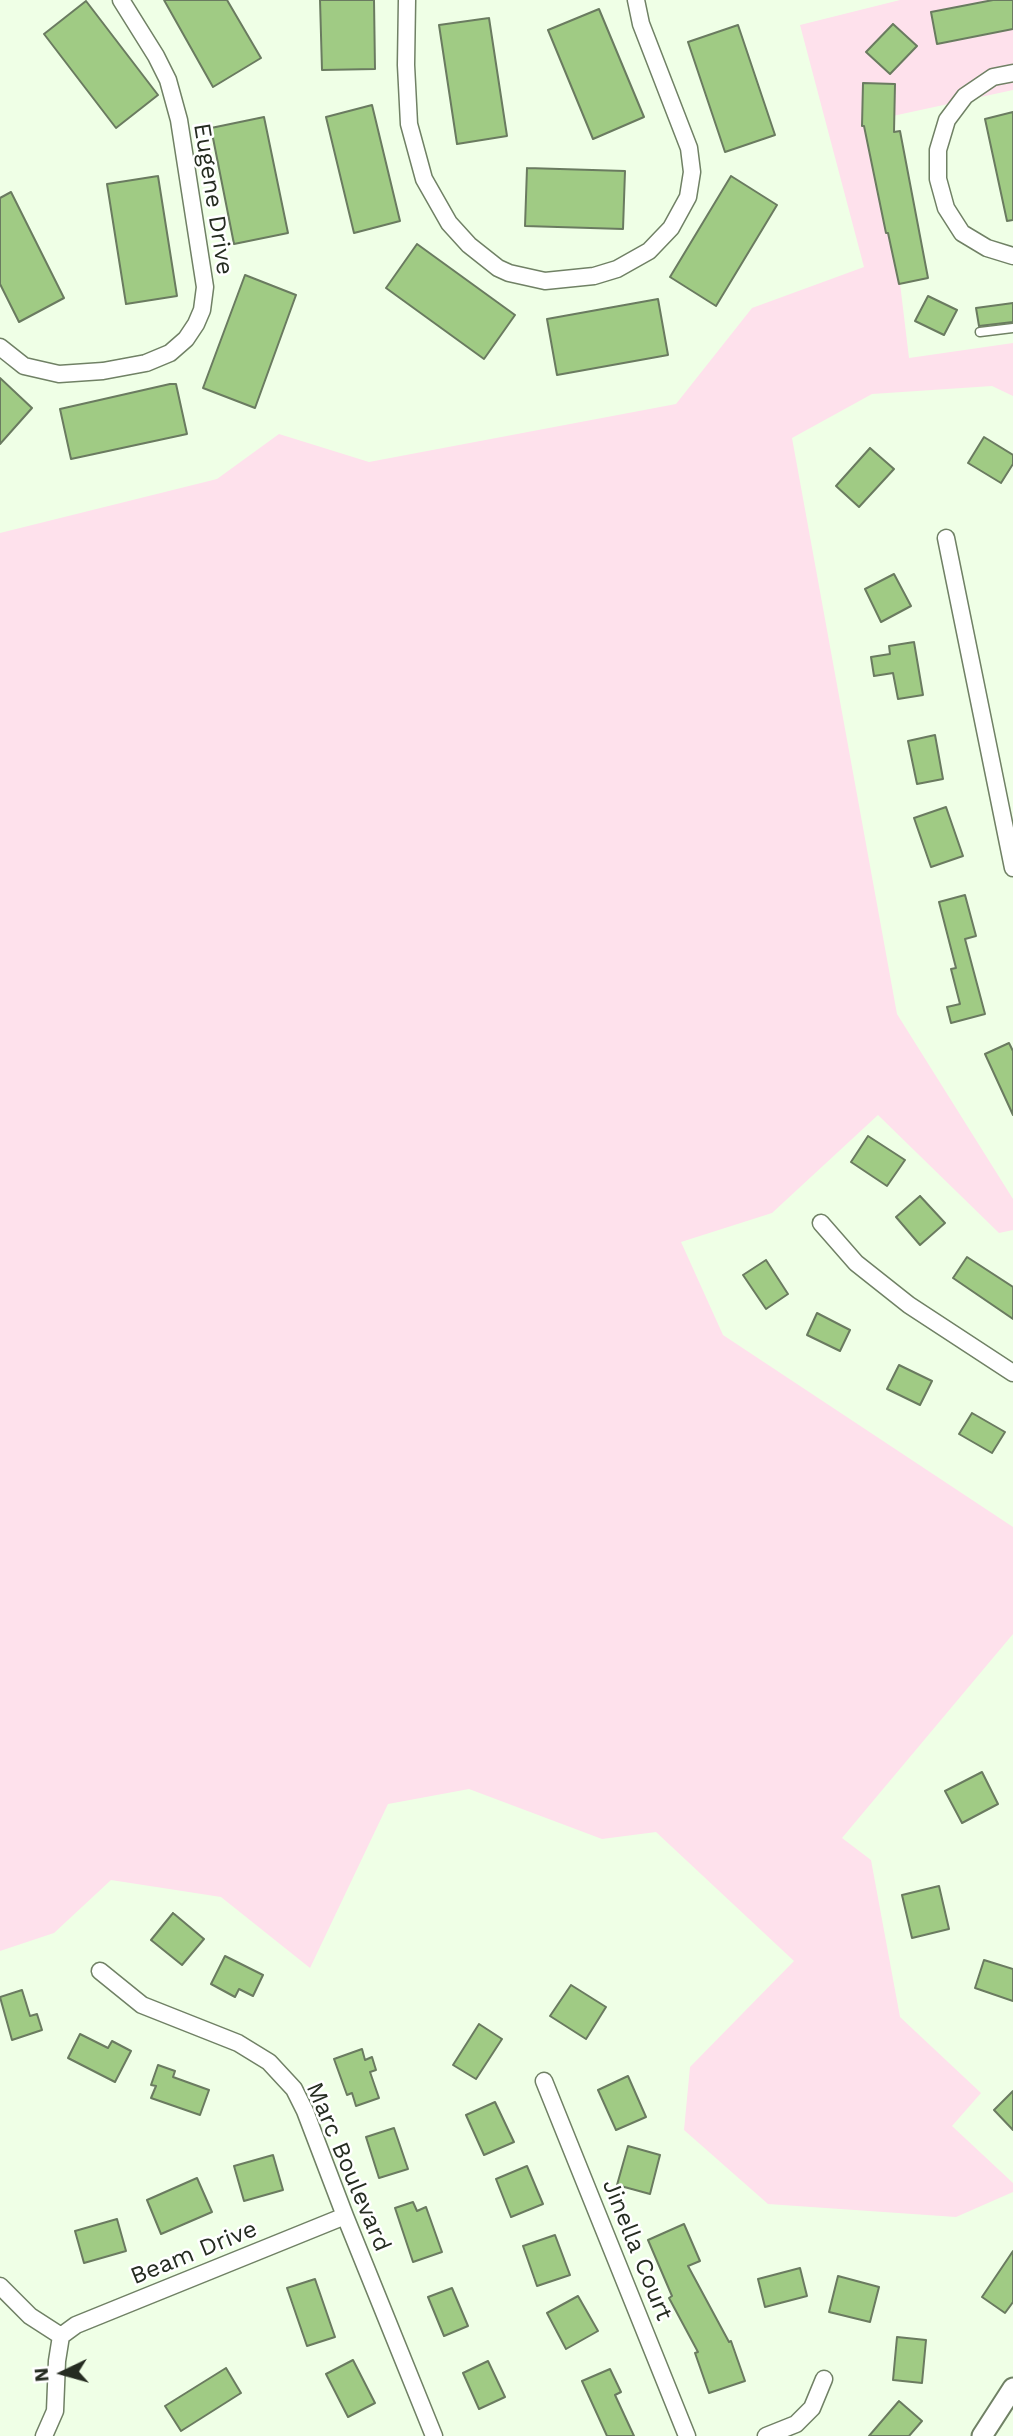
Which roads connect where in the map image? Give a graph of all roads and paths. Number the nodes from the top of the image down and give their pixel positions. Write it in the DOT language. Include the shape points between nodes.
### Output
graph roads {
  1 [pos="121,0"];
  2 [pos="407,0"];
  3 [pos="636,0"];
  4 [pos="1013,73"];
  5 [pos="1013,256"];
  6 [pos="1013,328"];
  7 [pos="980,332"];
  8 [pos="0,347"];
  9 [pos="946,538"];
  10 [pos="1013,868"];
  11 [pos="821,1223"];
  12 [pos="1013,1373"];
  13 [pos="100,1971"];
  14 [pos="544,2081"];
  15 [pos="345,2216"];
  16 [pos="0,2286"];
  17 [pos="61,2336"];
  18 [pos="824,2379"];
  19 [pos="1013,2388"];
  20 [pos="44,2436"];
  21 [pos="434,2436"];
  22 [pos="687,2436"];
  23 [pos="766,2436"];
  24 [pos="982,2436"];
  1 -- 8 [label="street, Eugene Drive" via="168,80 179,120 205,287 202,310 186,339 170,353 103,371 59,374 24,366"];
  2 -- 3 [label="street" via="409,124 424,179 449,223 469,245 498,268 545,281 594,276 649,251 671,228 688,197 692,173 689,148"];
  4 -- 5 [label="street" via="993,77 965,96 947,120 938,150 938,179 946,208 962,233"];
  6 -- 7 [label="lane"];
  9 -- 10 [label="street"];
  11 -- 12 [label="street" via="856,1263 909,1305"];
  13 -- 15 [label="street, Marc Boulevard" via="142,2005 238,2043 287,2079 305,2111"];
  14 -- 22 [label="street, Jinella Court"];
  15 -- 17 [label="street, Beam Drive" via="76,2325"];
  15 -- 21 [label="street, Marc Boulevard"];
  16 -- 17 [label="street" via="30,2316"];
  17 -- 20 [label="street" via="55,2411"];
  18 -- 23 [label="street" via="812,2408 796,2424"];
  19 -- 24 [label="street"];
}
